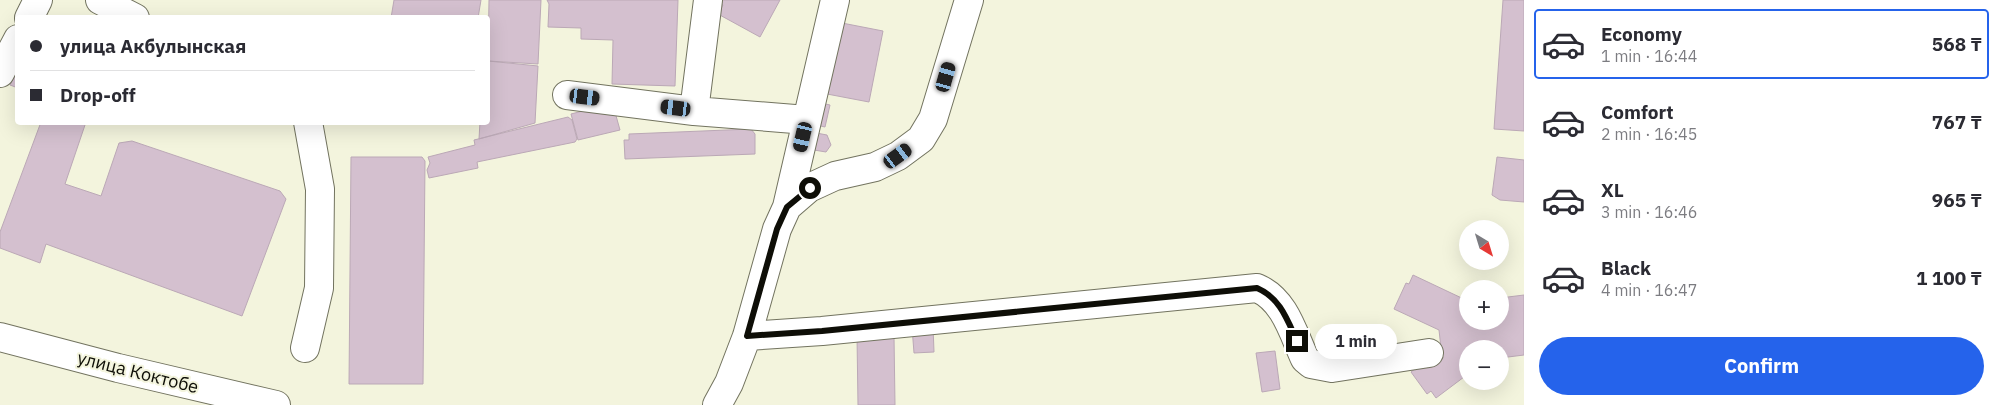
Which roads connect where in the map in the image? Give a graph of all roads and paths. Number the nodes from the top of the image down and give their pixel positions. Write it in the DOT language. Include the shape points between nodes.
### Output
graph roads {
  1 [pos="38,0"];
  2 [pos="100,0"];
  3 [pos="708,0"];
  4 [pos="835,0"];
  5 [pos="969,0"];
  6 [pos="30,15"];
  7 [pos="129,15"];
  8 [pos="15,45"];
  9 [pos="0,73"];
  10 [pos="567,95"];
  11 [pos="694,111"];
  12 [pos="807,120"];
  13 [pos="309,125"];
  14 [pos="787,207"];
  15 [pos="747,336"];
  16 [pos="0,337"];
  17 [pos="305,348"];
  18 [pos="1428,354"];
  19 [pos="276,405"];
  20 [pos="717,405"];
  1 -- 6 [label="street"];
  2 -- 7 [label="street"];
  3 -- 11 [label="street"];
  4 -- 12 [label="street"];
  5 -- 14 [label="street" via="933,119 920,139 898,156 876,167 835,176 810,188"];
  8 -- 9 [label="street"];
  10 -- 11 [label="street"];
  11 -- 12 [label="street"];
  12 -- 14 [label="street"];
  13 -- 17 [label="street" via="320,189 319,288"];
  14 -- 15 [label="street" via="777,229"];
  15 -- 18 [label="street" via="1257,288 1268,292 1281,306 1304,359 1312,364 1332,368"];
  15 -- 20 [label="street"];
  16 -- 19 [label="street, улица Коктобе"];
}
